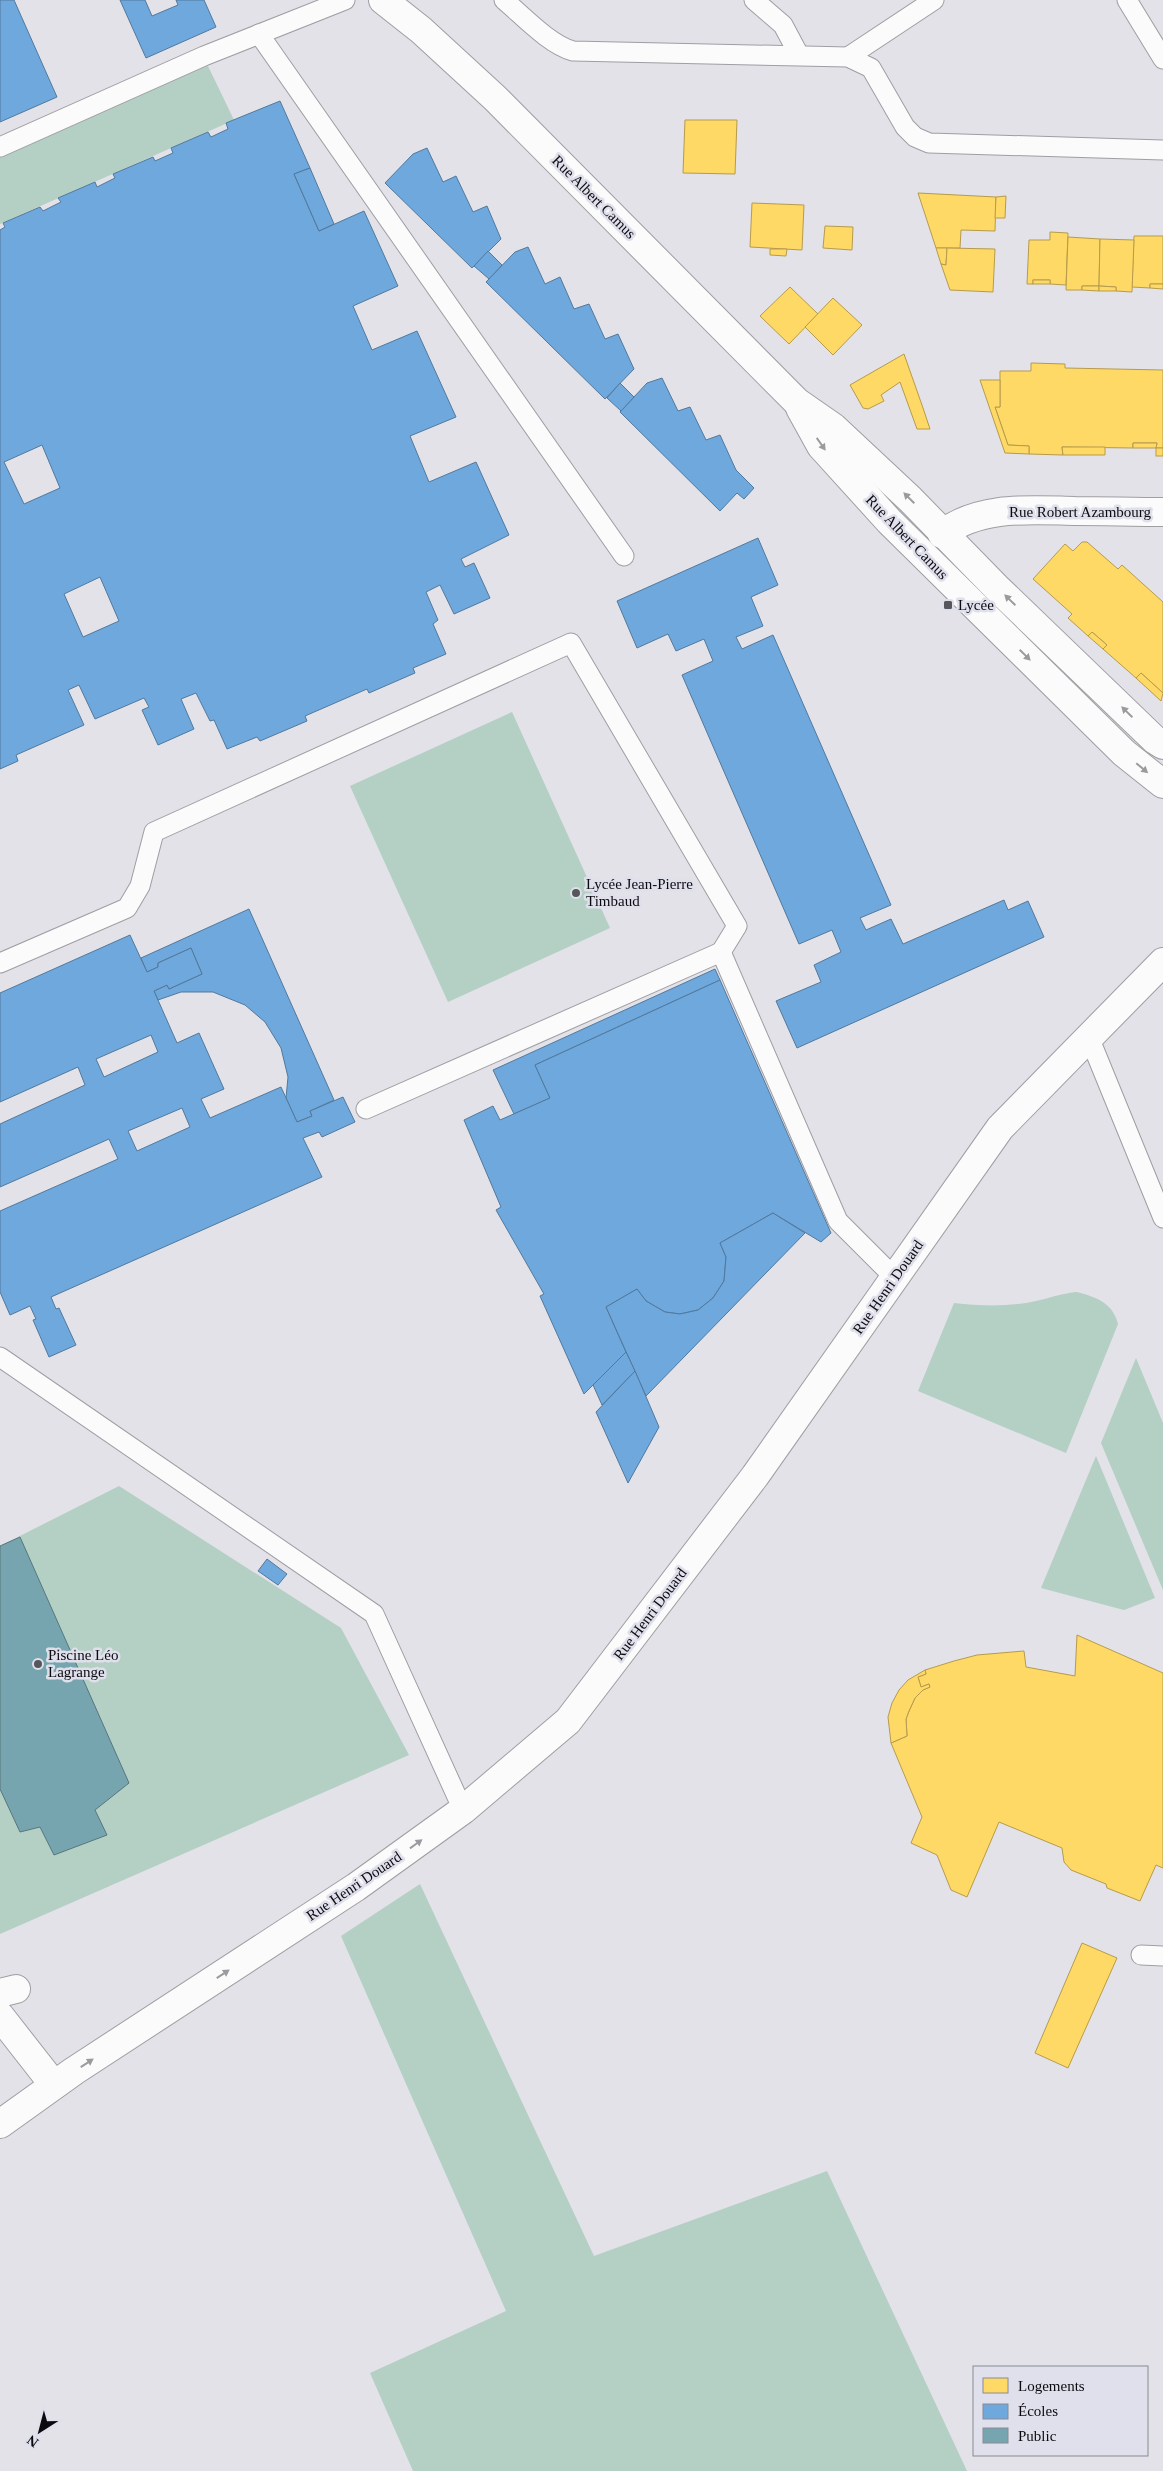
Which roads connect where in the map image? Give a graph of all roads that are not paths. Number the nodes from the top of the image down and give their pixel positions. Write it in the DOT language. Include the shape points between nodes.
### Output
graph roads {
  1 [pos="345,0"];
  2 [pos="383,0"];
  3 [pos="504,0"];
  4 [pos="754,0"];
  5 [pos="934,0"];
  6 [pos="1127,0"];
  7 [pos="259,34"];
  8 [pos="799,55"];
  9 [pos="848,57"];
  10 [pos="1163,59"];
  11 [pos="0,147"];
  12 [pos="1163,150"];
  13 [pos="797,402"];
  14 [pos="1163,512"];
  15 [pos="942,534"];
  16 [pos="624,556"];
  17 [pos="1163,745"];
  18 [pos="1163,784"];
  19 [pos="721,952"];
  20 [pos="1163,962"];
  21 [pos="0,963"];
  22 [pos="1089,1037"];
  23 [pos="366,1109"];
  24 [pos="1163,1218"];
  25 [pos="894,1278"];
  26 [pos="0,1358"];
  27 [pos="463,1810"];
  28 [pos="1141,1955"];
  29 [pos="1163,1956"];
  30 [pos="0,2016"];
  31 [pos="54,2085"];
  32 [pos="1,2120"];
  1 -- 7 [label="lane"];
  2 -- 13 [label="street, Rue Albert Camus" via="495,98"];
  3 -- 8 [label="lane" via="564,49 573,51"];
  4 -- 8 [label="lane" via="783,25"];
  5 -- 9 [label="lane"];
  6 -- 10 [label="lane"];
  7 -- 11 [label="lane"];
  7 -- 16 [label="lane"];
  8 -- 9 [label="lane"];
  9 -- 12 [label="lane" via="871,68 905,127 915,137 929,143"];
  15 -- 13 [label="street, Rue Albert Camus, one-way" via="834,427"];
  13 -- 18 [label="street, Rue Albert Camus, one-way" via="821,446 889,521 1124,753"];
  14 -- 15 [label="street, Rue Robert Azambourg" via="1011,510 970,518"];
  17 -- 15 [label="street, Rue Albert Camus, one-way"];
  19 -- 21 [label="lane" via="737,926 570,643 154,832 140,886 127,908"];
  19 -- 23 [label="lane"];
  19 -- 25 [label="lane" via="838,1221"];
  20 -- 22 [label="street, Rue Henri Douard"];
  22 -- 24 [label="lane"];
  22 -- 25 [label="street, Rue Henri Douard" via="1000,1128"];
  25 -- 27 [label="street, Rue Henri Douard" via="755,1476 568,1722"];
  26 -- 27 [label="lane" via="374,1614"];
  31 -- 27 [label="street, Rue Henri Douard, one-way" via="356,1887"];
  28 -- 29 [label="lane"];
  30 -- 31 [label="street"];
  31 -- 32 [label="street, Rue Henri Douard"];
}
